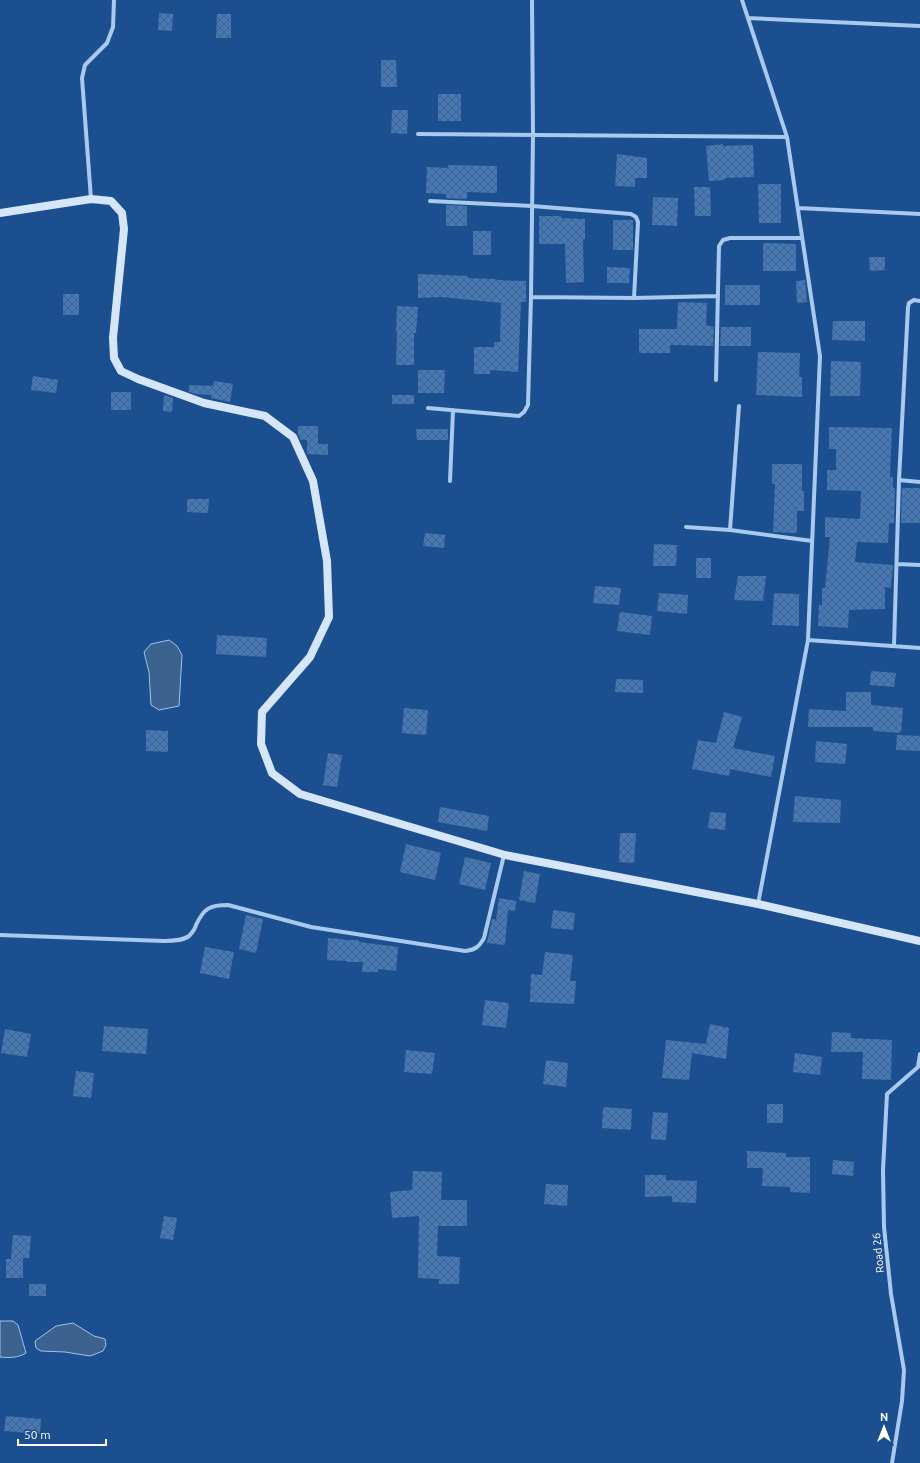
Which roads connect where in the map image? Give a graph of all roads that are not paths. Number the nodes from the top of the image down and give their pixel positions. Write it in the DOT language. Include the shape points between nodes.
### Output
graph roads {
  1 [pos="114,0"];
  2 [pos="532,0"];
  3 [pos="742,0"];
  4 [pos="748,18"];
  5 [pos="920,26"];
  6 [pos="418,134"];
  7 [pos="533,134"];
  8 [pos="787,137"];
  9 [pos="91,199"];
  10 [pos="430,201"];
  11 [pos="532,206"];
  12 [pos="798,208"];
  13 [pos="0,213"];
  14 [pos="920,214"];
  15 [pos="802,238"];
  16 [pos="718,296"];
  17 [pos="531,297"];
  18 [pos="634,298"];
  19 [pos="920,301"];
  20 [pos="716,380"];
  21 [pos="739,406"];
  22 [pos="428,408"];
  23 [pos="453,410"];
  24 [pos="450,480"];
  25 [pos="899,480"];
  26 [pos="920,482"];
  27 [pos="686,527"];
  28 [pos="730,530"];
  29 [pos="812,541"];
  30 [pos="897,564"];
  31 [pos="920,565"];
  32 [pos="808,640"];
  33 [pos="894,646"];
  34 [pos="920,648"];
  35 [pos="505,854"];
  36 [pos="758,904"];
  37 [pos="0,935"];
  38 [pos="920,941"];
  39 [pos="920,1054"];
  40 [pos="892,1463"];
  1 -- 9 [label="street" via="113,27 107,43 85,65 82,78"];
  2 -- 7 [label="street"];
  3 -- 4 [label="street"];
  4 -- 5 [label="street"];
  4 -- 8 [label="street"];
  6 -- 7 [label="street"];
  7 -- 8 [label="street"];
  7 -- 11 [label="street"];
  8 -- 12 [label="street"];
  9 -- 13 [label="main road"];
  9 -- 35 [label="main road" via="111,201 122,213 124,229 113,338 114,358 121,371 204,403 265,416 293,437 313,481 327,561 329,617 310,658 262,712 261,744 272,773 300,794"];
  10 -- 11 [label="street"];
  11 -- 17 [label="street"];
  11 -- 18 [label="street" via="636,216 638,222"];
  12 -- 14 [label="street"];
  12 -- 15 [label="street"];
  15 -- 16 [label="street" via="723,240 719,246"];
  15 -- 29 [label="street" via="820,356"];
  16 -- 18 [label="street"];
  16 -- 20 [label="street"];
  17 -- 18 [label="street"];
  17 -- 23 [label="street" via="528,405 524,412 519,416"];
  19 -- 25 [label="street" via="914,300 908,307"];
  21 -- 28 [label="street"];
  22 -- 23 [label="street"];
  23 -- 24 [label="street"];
  25 -- 26 [label="street"];
  25 -- 30 [label="street"];
  27 -- 28 [label="street"];
  28 -- 29 [label="street"];
  29 -- 32 [label="street"];
  30 -- 31 [label="street"];
  30 -- 33 [label="street"];
  32 -- 33 [label="street"];
  32 -- 36 [label="street"];
  33 -- 34 [label="street"];
  35 -- 36 [label="main road"];
  35 -- 37 [label="street" via="484,938 480,946 474,950 465,951 311,927 228,905 208,908 200,916 189,936 178,941"];
  36 -- 38 [label="main road"];
  39 -- 40 [label="street, Road 26" via="918,1067 887,1094 883,1170 884,1227 891,1294 904,1370"];
}
